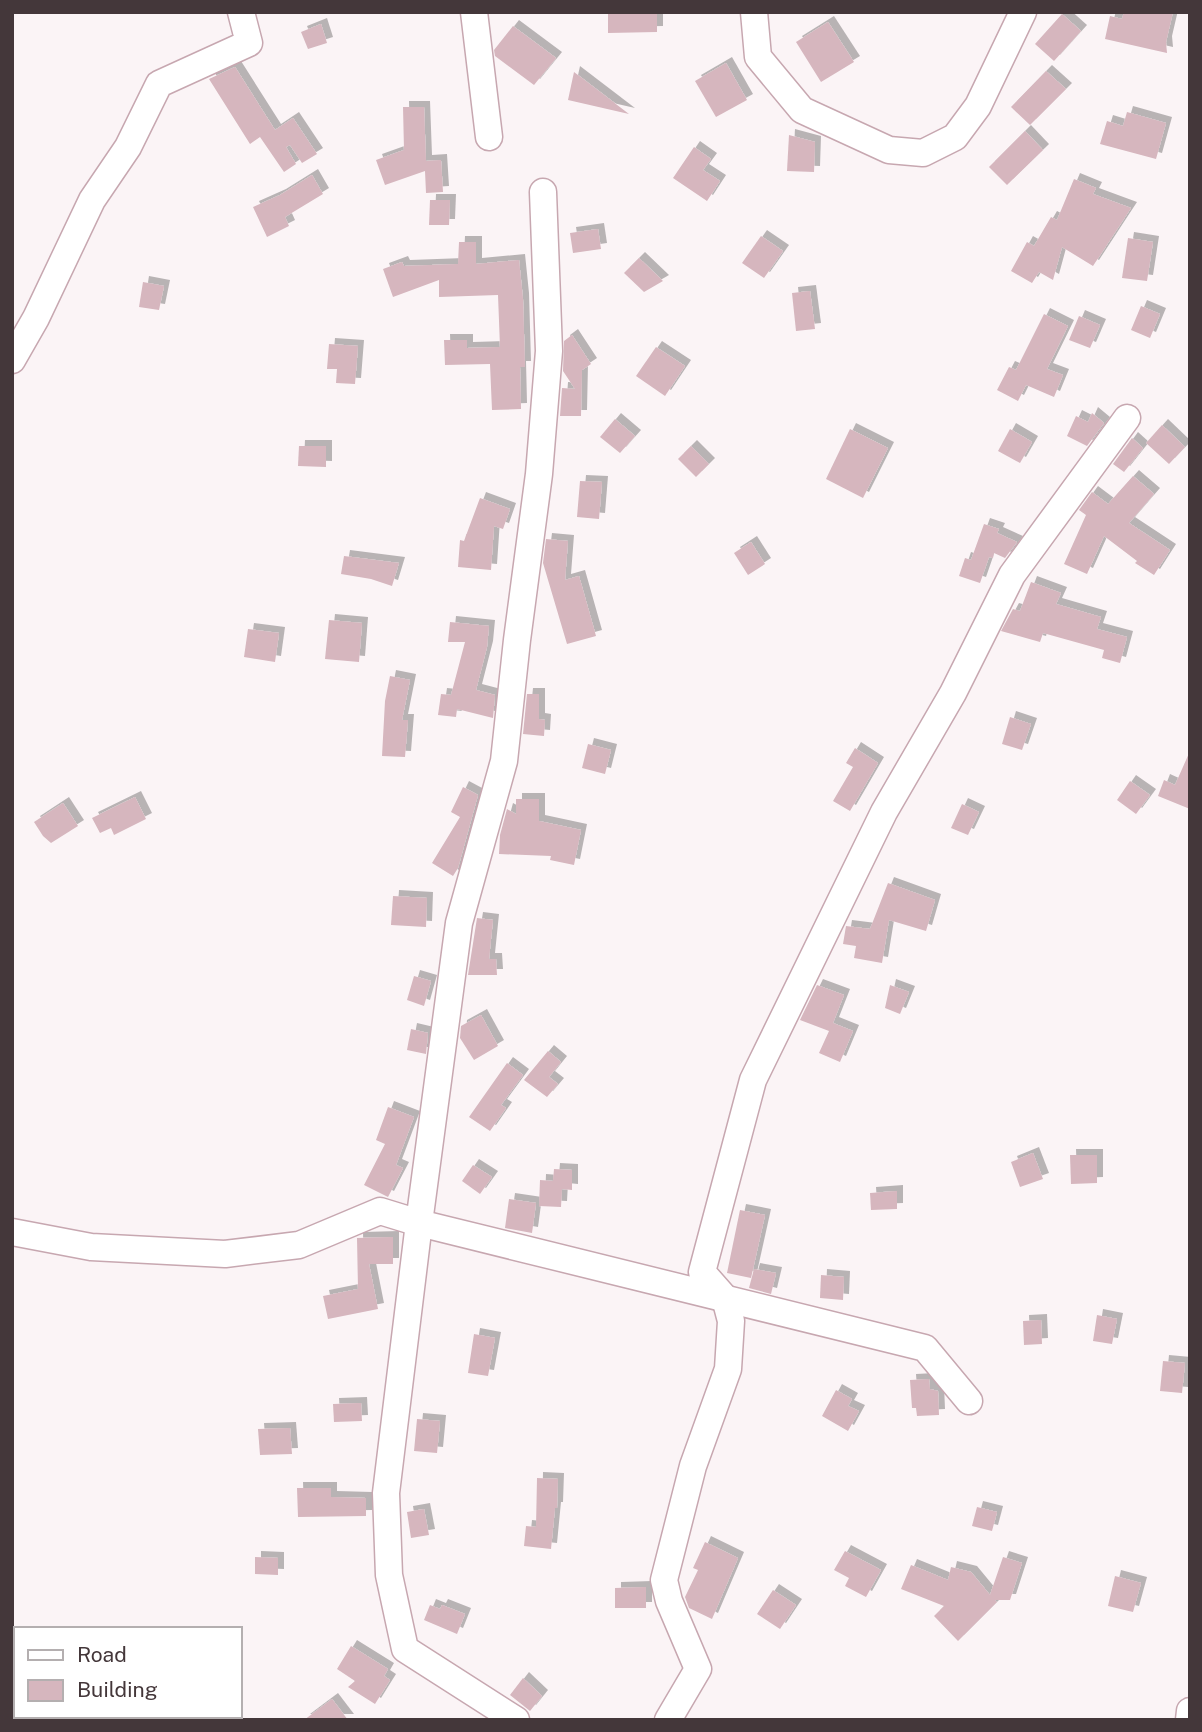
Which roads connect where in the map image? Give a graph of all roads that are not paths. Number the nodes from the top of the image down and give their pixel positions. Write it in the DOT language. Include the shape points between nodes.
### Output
graph roads {
  1 [pos="241,12"];
  2 [pos="474,12"];
  3 [pos="754,12"];
  4 [pos="1023,12"];
  5 [pos="489,137"];
  6 [pos="543,192"];
  7 [pos="12,360"];
  8 [pos="1127,418"];
  9 [pos="419,1223"];
  10 [pos="12,1232"];
  11 [pos="725,1298"];
  12 [pos="969,1401"];
  13 [pos="1190,1711"];
  14 [pos="516,1720"];
  15 [pos="668,1720"];
  16 [pos="1189,1720"];
  1 -- 7 [label="street" via="249,43 159,84 128,147 92,200"];
  2 -- 5 [label="street"];
  3 -- 4 [label="street" via="758,57 802,110 889,150 923,153 955,137 978,106"];
  6 -- 9 [label="street" via="549,351 505,761 459,923"];
  8 -- 11 [label="street" via="1012,575 953,693 884,812 753,1080 702,1272"];
  9 -- 10 [label="street" via="380,1211 299,1245 225,1254 91,1247"];
  9 -- 11 [label="street"];
  9 -- 14 [label="street" via="386,1493 389,1575 405,1649"];
  11 -- 12 [label="street" via="925,1348"];
  11 -- 15 [label="street" via="730,1321 728,1369 693,1466 664,1580 698,1669"];
  13 -- 16 [label="street"];
}
